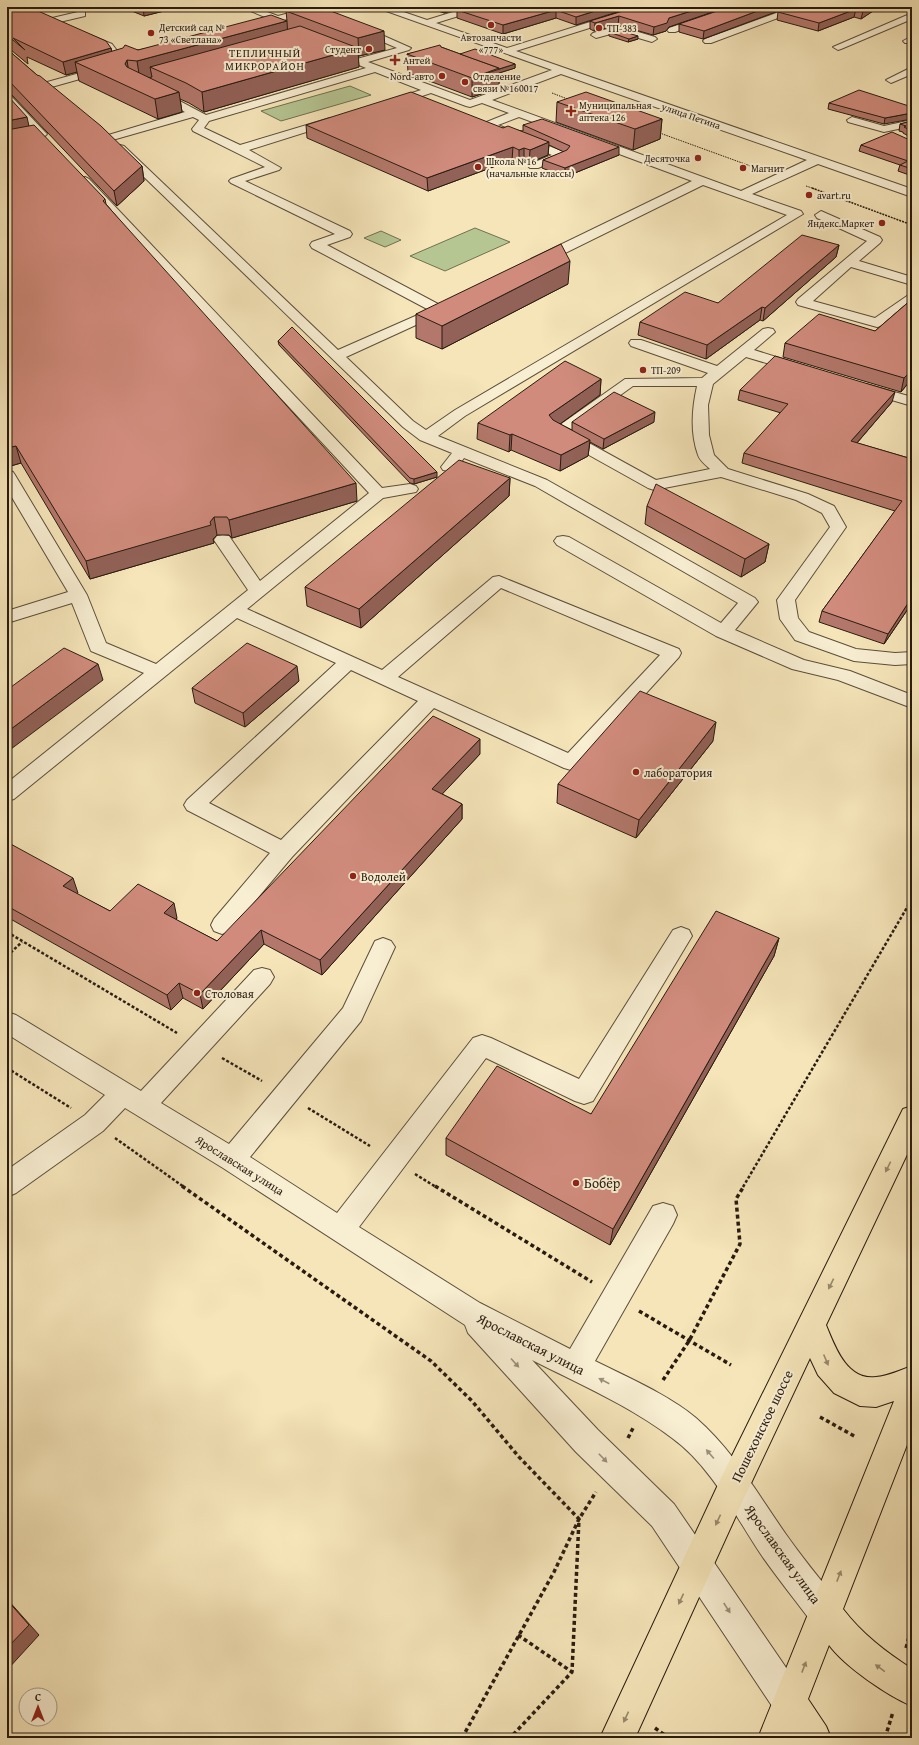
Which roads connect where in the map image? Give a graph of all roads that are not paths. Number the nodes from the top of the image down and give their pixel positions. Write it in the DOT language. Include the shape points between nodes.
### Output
graph roads {
  1 [pos="246,7"];
  2 [pos="322,7"];
  3 [pos="380,7"];
  4 [pos="647,7"];
  5 [pos="741,7"];
  6 [pos="802,7"];
  7 [pos="908,7"];
  8 [pos="475,8"];
  9 [pos="912,8"];
  10 [pos="302,12"];
  11 [pos="82,14"];
  12 [pos="912,16"];
  13 [pos="316,18"];
  14 [pos="277,19"];
  15 [pos="428,23"];
  16 [pos="462,25"];
  17 [pos="446,30"];
  18 [pos="672,30"];
  19 [pos="589,37"];
  20 [pos="296,38"];
  21 [pos="384,39"];
  22 [pos="652,39"];
  23 [pos="708,41"];
  24 [pos="838,47"];
  25 [pos="544,50"];
  26 [pos="508,51"];
  27 [pos="522,56"];
  28 [pos="106,69"];
  29 [pos="376,69"];
  30 [pos="562,70"];
  31 [pos="912,70"];
  32 [pos="34,76"];
  33 [pos="119,76"];
  34 [pos="891,80"];
  35 [pos="501,83"];
  36 [pos="44,86"];
  37 [pos="146,88"];
  38 [pos="515,88"];
  39 [pos="431,90"];
  40 [pos="56,95"];
  41 [pos="7,98"];
  42 [pos="483,100"];
  43 [pos="379,106"];
  44 [pos="194,113"];
  45 [pos="520,113"];
  46 [pos="342,118"];
  47 [pos="205,119"];
  48 [pos="852,120"];
  49 [pos="912,123"];
  50 [pos="98,128"];
  51 [pos="884,129"];
  52 [pos="41,134"];
  53 [pos="109,138"];
  54 [pos="901,138"];
  55 [pos="7,141"];
  56 [pos="52,146"];
  57 [pos="239,150"];
  58 [pos="817,160"];
  59 [pos="534,166"];
  60 [pos="74,169"];
  61 [pos="702,181"];
  62 [pos="911,193"];
  63 [pos="743,194"];
  64 [pos="822,215"];
  65 [pos="850,263"];
  66 [pos="525,268"];
  67 [pos="912,281"];
  68 [pos="468,296"];
  69 [pos="912,299"];
  70 [pos="440,310"];
  71 [pos="768,332"];
  72 [pos="636,343"];
  73 [pos="744,352"];
  74 [pos="338,355"];
  75 [pos="719,372"];
  76 [pos="813,372"];
  77 [pos="706,382"];
  78 [pos="851,384"];
  79 [pos="912,402"];
  80 [pos="425,437"];
  81 [pos="461,452"];
  82 [pos="449,467"];
  83 [pos="722,472"];
  84 [pos="7,475"];
  85 [pos="410,489"];
  86 [pos="378,494"];
  87 [pos="223,540"];
  88 [pos="563,541"];
  89 [pos="258,591"];
  90 [pos="78,595"];
  91 [pos="234,610"];
  92 [pos="7,617"];
  93 [pos="723,632"];
  94 [pos="912,658"];
  95 [pos="348,662"];
  96 [pos="159,672"];
  97 [pos="384,678"];
  98 [pos="431,699"];
  99 [pos="912,702"];
  100 [pos="7,794"];
  101 [pos="284,851"];
  102 [pos="222,925"];
  103 [pos="681,936"];
  104 [pos="382,947"];
  105 [pos="262,978"];
  106 [pos="7,1022"];
  107 [pos="133,1100"];
  108 [pos="912,1117"];
  109 [pos="232,1160"];
  110 [pos="7,1185"];
  111 [pos="664,1215"];
  112 [pos="341,1229"];
  113 [pos="470,1313"];
  114 [pos="812,1324"];
  115 [pos="576,1367"];
  116 [pos="912,1381"];
  117 [pos="912,1394"];
  118 [pos="734,1485"];
  119 [pos="697,1564"];
  120 [pos="825,1612"];
  121 [pos="912,1689"];
  122 [pos="790,1704"];
  123 [pos="617,1738"];
  124 [pos="776,1738"];
  125 [pos="814,1738"];
  1 -- 14 [label="street"];
  2 -- 10 [label="street"];
  3 -- 15 [label="street, улица Петина"];
  4 -- 26 [label="street"];
  5 -- 18 [label="street"];
  6 -- 23 [label="street"];
  7 -- 9 [label="street"];
  8 -- 15 [label="street"];
  10 -- 13 [label="street"];
  10 -- 14 [label="street"];
  11 -- 28 [label="street" via="48,20 109,46 122,64"];
  12 -- 24 [label="street"];
  14 -- 20 [label="street" via="271,28"];
  15 -- 17 [label="street, улица Петина"];
  16 -- 17 [label="street"];
  17 -- 26 [label="street, улица Петина"];
  19 -- 22 [label="street" via="618,29"];
  21 -- 29 [label="street" via="409,49 354,60"];
  25 -- 27 [label="street"];
  26 -- 27 [label="street, улица Петина"];
  27 -- 30 [label="street, улица Петина"];
  28 -- 33 [label="street"];
  28 -- 36 [label="street"];
  29 -- 39 [label="street"];
  29 -- 47 [label="street"];
  30 -- 38 [label="street"];
  30 -- 58 [label="street, улица Петина"];
  31 -- 34 [label="street"];
  32 -- 36 [label="street"];
  35 -- 38 [label="street"];
  36 -- 40 [label="street"];
  37 -- 44 [label="street"];
  38 -- 42 [label="street"];
  39 -- 42 [label="street" via="470,104"];
  39 -- 43 [label="street"];
  41 -- 52 [label="street"];
  42 -- 45 [label="street"];
  44 -- 47 [label="street"];
  44 -- 53 [label="street"];
  45 -- 59 [label="street" via="488,124 562,155"];
  45 -- 61 [label="street"];
  46 -- 57 [label="street"];
  47 -- 57 [label="street" via="197,129"];
  48 -- 51 [label="street"];
  49 -- 51 [label="street"];
  50 -- 53 [label="street"];
  51 -- 54 [label="street"];
  52 -- 55 [label="street"];
  52 -- 56 [label="street"];
  53 -- 74 [label="street"];
  57 -- 70 [label="street" via="275,168 235,181 346,234 316,246"];
  58 -- 62 [label="street, улица Петина"];
  58 -- 63 [label="street"];
  60 -- 86 [label="street"];
  61 -- 63 [label="street"];
  61 -- 66 [label="street"];
  63 -- 80 [label="street" via="797,214 460,412 440,429"];
  64 -- 65 [label="street" via="876,240"];
  65 -- 67 [label="street"];
  65 -- 69 [label="street" via="803,302 877,323"];
  68 -- 70 [label="street"];
  70 -- 74 [label="street"];
  71 -- 73 [label="street"];
  72 -- 75 [label="street"];
  73 -- 75 [label="street"];
  73 -- 76 [label="street"];
  74 -- 80 [label="street" via="408,424"];
  75 -- 77 [label="street"];
  77 -- 83 [label="street" via="700,405 701,435 706,456"];
  77 -- 83 [label="street" via="630,382 558,432 654,486"];
  78 -- 79 [label="street"];
  80 -- 81 [label="street"];
  81 -- 82 [label="street"];
  81 -- 93 [label="street" via="541,483 749,602"];
  83 -- 94 [label="street" via="802,497 828,510 838,527 786,600 789,619 802,636 854,655"];
  84 -- 90 [label="street"];
  85 -- 86 [label="street"];
  86 -- 89 [label="street"];
  87 -- 89 [label="street"];
  88 -- 93 [label="street"];
  89 -- 91 [label="street"];
  90 -- 92 [label="street"];
  90 -- 96 [label="street" via="98,646"];
  91 -- 95 [label="street"];
  91 -- 96 [label="street"];
  93 -- 99 [label="street" via="799,665 843,675"];
  95 -- 97 [label="street"];
  95 -- 101 [label="street" via="194,805"];
  96 -- 100 [label="street"];
  97 -- 98 [label="street"];
  97 -- 98 [label="street" via="499,581 672,653 571,763"];
  98 -- 101 [label="street"];
  101 -- 102 [label="street"];
  103 -- 112 [label="street" via="584,1093 482,1046"];
  104 -- 109 [label="street" via="352,1014"];
  105 -- 107 [label="street"];
  106 -- 107 [label="street, Ярославская улица"];
  107 -- 109 [label="street, Ярославская улица"];
  107 -- 110 [label="street" via="94,1123"];
  108 -- 114 [label="main road, Пошехонское шоссе, one-way"];
  109 -- 112 [label="street, Ярославская улица"];
  111 -- 115 [label="street"];
  112 -- 113 [label="street, Ярославская улица"];
  113 -- 115 [label="street, Ярославская улица"];
  113 -- 119 [label="street, Ярославская улица, one-way" via="611,1466 663,1515"];
  114 -- 116 [label="main road, one-way" via="828,1365 844,1382 860,1391 876,1392"];
  114 -- 118 [label="main road, Пошехонское шоссе"];
  118 -- 115 [label="street, Ярославская улица, one-way" via="709,1452 684,1428 647,1404"];
  120 -- 117 [label="main road, one-way"];
  118 -- 119 [label="main road, Пошехонское шоссе, one-way"];
  118 -- 120 [label="street, Ярославская улица" via="774,1545"];
  119 -- 122 [label="street, Ярославская улица, one-way"];
  119 -- 123 [label="main road, Пошехонское шоссе, one-way"];
  121 -- 120 [label="main road, Ярославская улица, one-way" via="876,1665 844,1638"];
  122 -- 120 [label="main road, one-way"];
  122 -- 124 [label="main road"];
  122 -- 125 [label="main road, Ярославская улица"];
}
